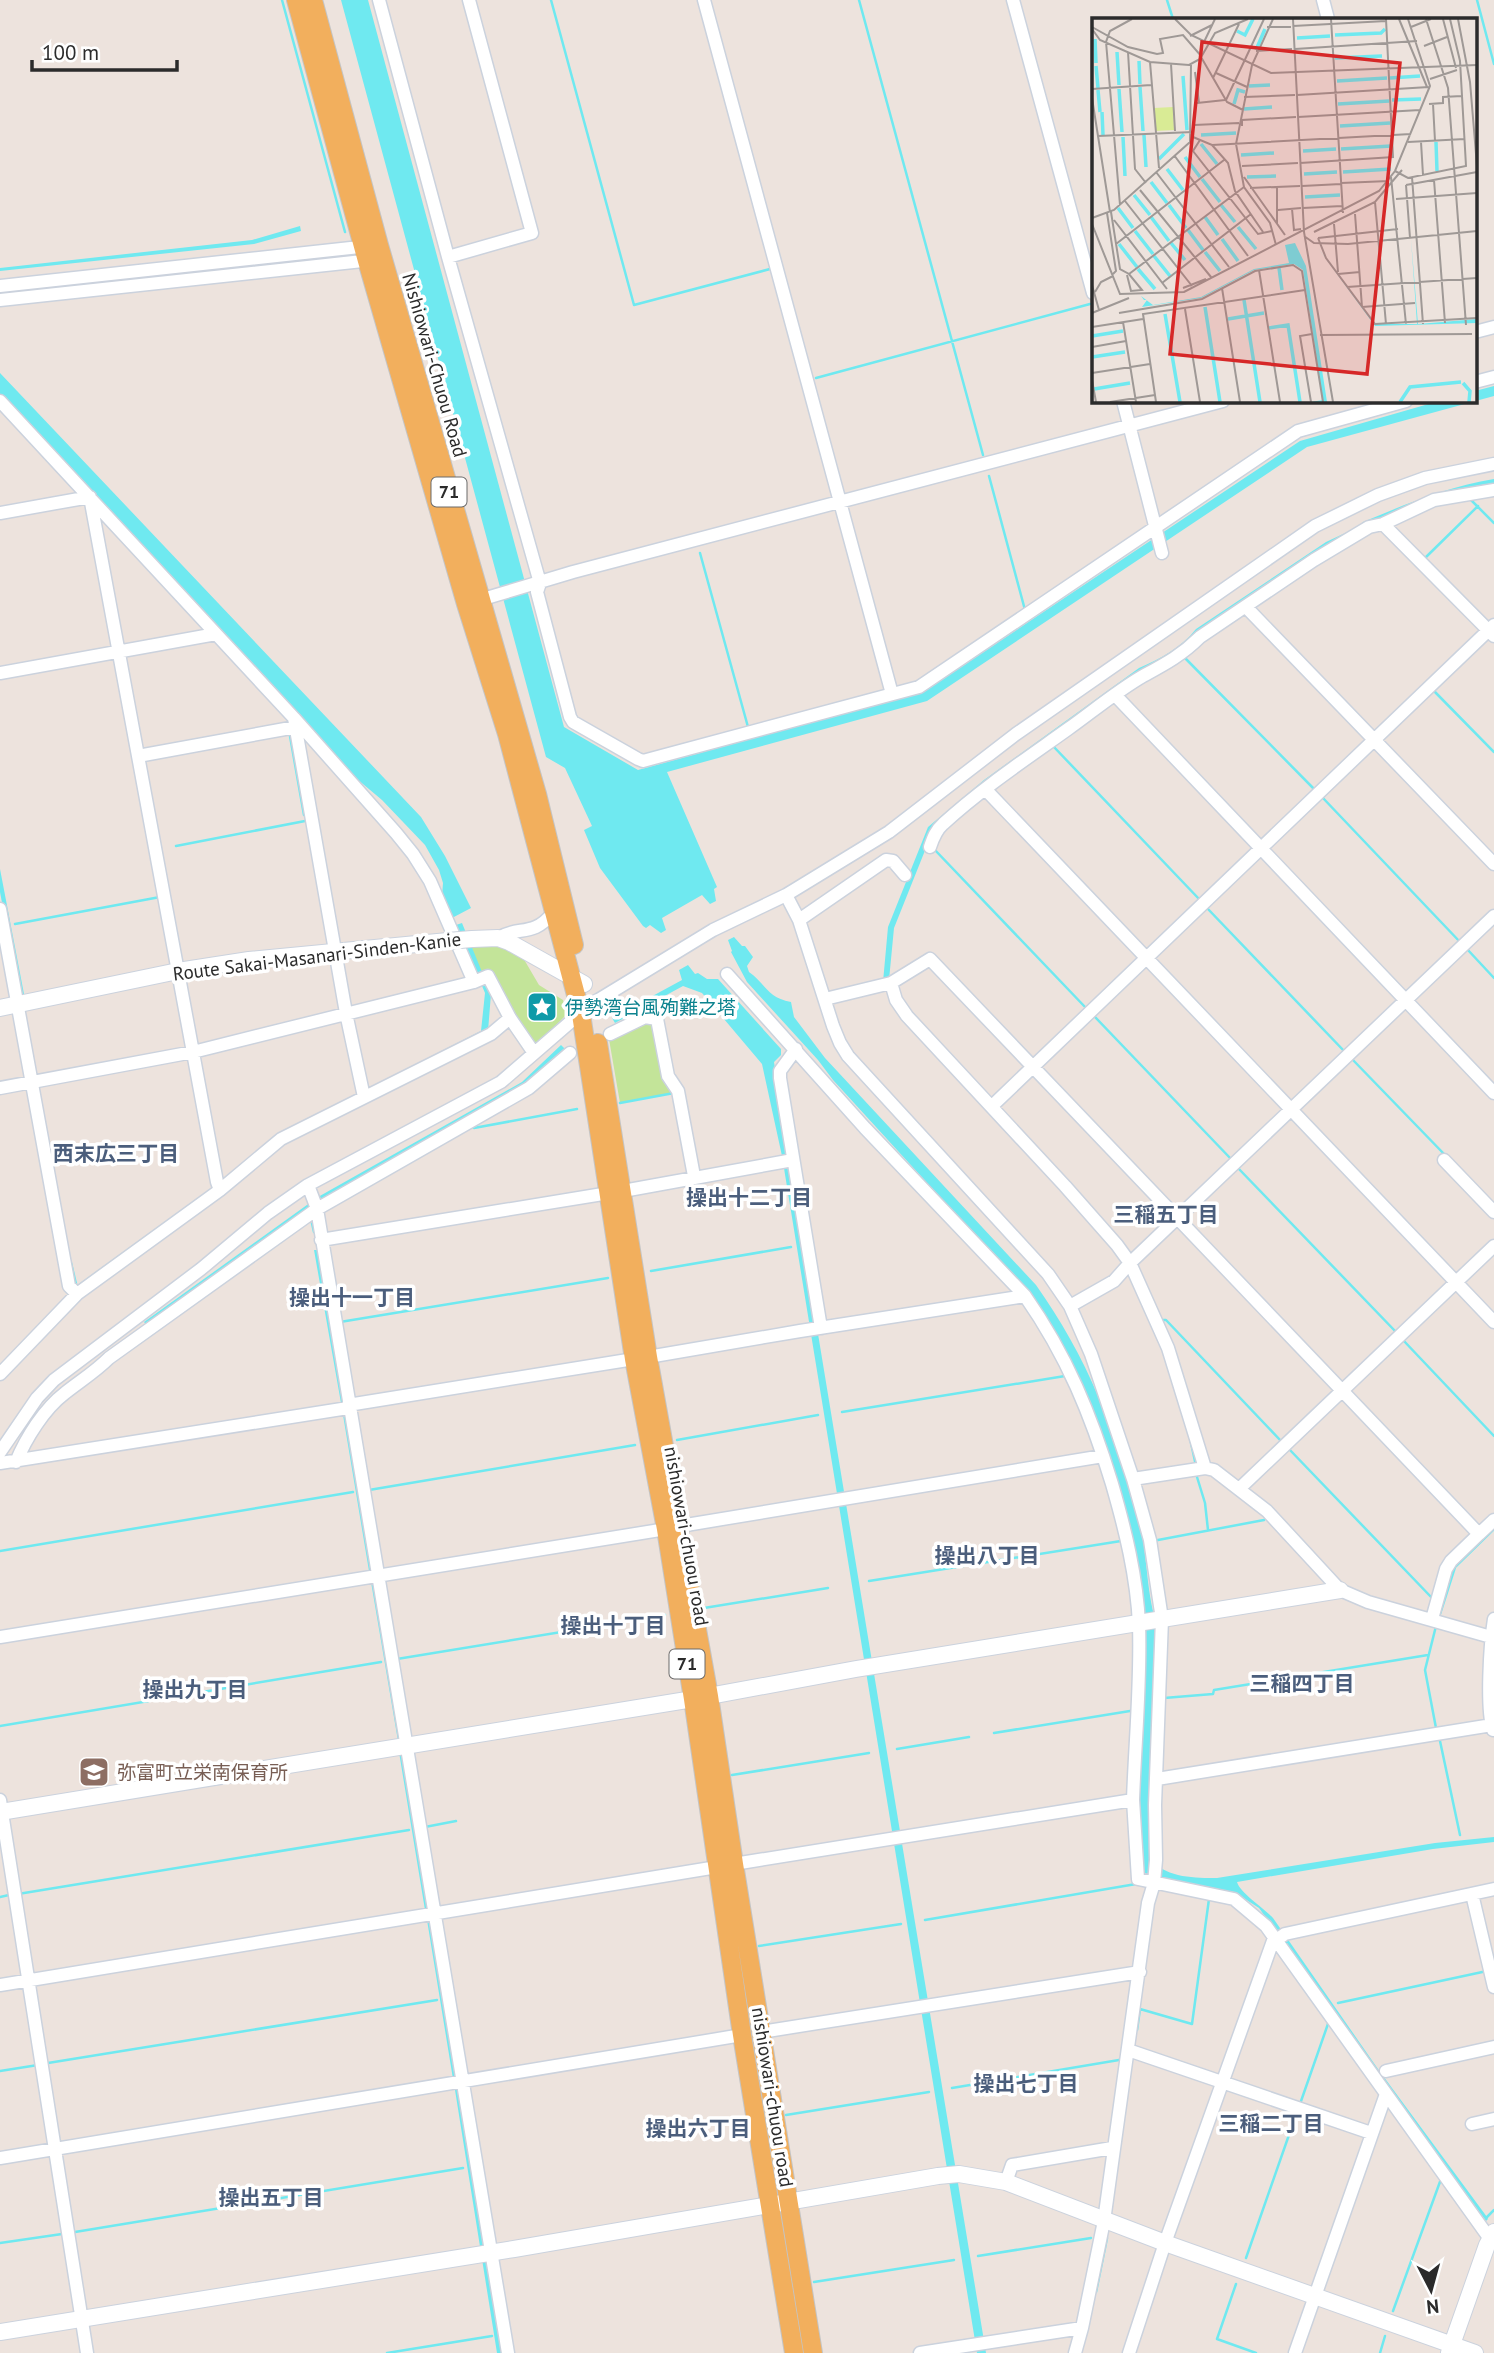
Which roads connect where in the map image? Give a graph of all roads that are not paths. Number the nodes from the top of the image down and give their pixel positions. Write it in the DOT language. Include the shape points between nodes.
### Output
graph roads {
  1 [pos="296,0"];
  2 [pos="313,0"];
  3 [pos="379,0"];
  4 [pos="469,0"];
  5 [pos="704,0"];
  6 [pos="1013,0"];
  7 [pos="1323,0"];
  8 [pos="1328,18"];
  9 [pos="373,253"];
  10 [pos="448,257"];
  11 [pos="0,286"];
  12 [pos="1092,289"];
  13 [pos="0,300"];
  14 [pos="1494,327"];
  15 [pos="1476,332"];
  16 [pos="1494,377"];
  17 [pos="1476,382"];
  18 [pos="0,401"];
  19 [pos="1123,402"];
  20 [pos="1219,402"];
  21 [pos="1402,402"];
  22 [pos="1129,426"];
  23 [pos="1494,464"];
  24 [pos="1494,489"];
  25 [pos="90,497"];
  26 [pos="841,500"];
  27 [pos="0,513"];
  28 [pos="1383,524"];
  29 [pos="1156,526"];
  30 [pos="1162,553"];
  31 [pos="536,584"];
  32 [pos="479,601"];
  33 [pos="1247,607"];
  34 [pos="1492,631"];
  35 [pos="216,634"];
  36 [pos="118,650"];
  37 [pos="0,673"];
  38 [pos="892,694"];
  39 [pos="1115,695"];
  40 [pos="295,722"];
  41 [pos="1375,740"];
  42 [pos="138,756"];
  43 [pos="986,790"];
  44 [pos="930,847"];
  45 [pos="1261,849"];
  46 [pos="1494,864"];
  47 [pos="905,875"];
  48 [pos="786,895"];
  49 [pos="0,909"];
  50 [pos="553,913"];
  51 [pos="1494,916"];
  52 [pos="799,920"];
  53 [pos="498,938"];
  54 [pos="336,950"];
  55 [pos="1147,958"];
  56 [pos="178,971"];
  57 [pos="727,974"];
  58 [pos="578,981"];
  59 [pos="474,982"];
  60 [pos="891,983"];
  61 [pos="825,999"];
  62 [pos="1405,1000"];
  63 [pos="18,1004"];
  64 [pos="0,1008"];
  65 [pos="586,1009"];
  66 [pos="346,1013"];
  67 [pos="510,1018"];
  68 [pos="610,1034"];
  69 [pos="796,1049"];
  70 [pos="193,1052"];
  71 [pos="570,1053"];
  72 [pos="534,1054"];
  73 [pos="1033,1067"];
  74 [pos="31,1082"];
  75 [pos="0,1088"];
  76 [pos="362,1093"];
  77 [pos="1494,1093"];
  78 [pos="992,1106"];
  79 [pos="1291,1110"];
  80 [pos="792,1160"];
  81 [pos="1444,1160"];
  82 [pos="694,1177"];
  83 [pos="218,1186"];
  84 [pos="616,1192"];
  85 [pos="312,1197"];
  86 [pos="1494,1212"];
  87 [pos="1177,1220"];
  88 [pos="321,1240"];
  89 [pos="1494,1246"];
  90 [pos="1130,1263"];
  91 [pos="1456,1282"];
  92 [pos="73,1290"];
  93 [pos="1026,1296"];
  94 [pos="1070,1306"];
  95 [pos="1494,1322"];
  96 [pos="821,1328"];
  97 [pos="641,1358"];
  98 [pos="0,1374"];
  99 [pos="70,1380"];
  100 [pos="1342,1392"];
  101 [pos="348,1407"];
  102 [pos="1103,1456"];
  103 [pos="5,1460"];
  104 [pos="1205,1468"];
  105 [pos="1133,1479"];
  106 [pos="1240,1488"];
  107 [pos="1494,1520"];
  108 [pos="673,1528"];
  109 [pos="1479,1534"];
  110 [pos="377,1575"];
  111 [pos="1340,1590"];
  112 [pos="1432,1619"];
  113 [pos="1494,1619"];
  114 [pos="1150,1622"];
  115 [pos="0,1637"];
  116 [pos="1491,1637"];
  117 [pos="1492,1675"];
  118 [pos="701,1697"];
  119 [pos="1493,1729"];
  120 [pos="406,1745"];
  121 [pos="1157,1779"];
  122 [pos="1133,1800"];
  123 [pos="1,1808"];
  124 [pos="725,1865"];
  125 [pos="1154,1883"];
  126 [pos="1494,1889"];
  127 [pos="1472,1894"];
  128 [pos="435,1913"];
  129 [pos="1278,1938"];
  130 [pos="1140,1972"];
  131 [pos="29,1980"];
  132 [pos="0,1985"];
  133 [pos="1494,1987"];
  134 [pos="761,2032"];
  135 [pos="742,2035"];
  136 [pos="1494,2048"];
  137 [pos="1128,2050"];
  138 [pos="1386,2071"];
  139 [pos="463,2082"];
  140 [pos="1223,2082"];
  141 [pos="1386,2094"];
  142 [pos="1494,2119"];
  143 [pos="1472,2124"];
  144 [pos="1371,2133"];
  145 [pos="1112,2148"];
  146 [pos="55,2149"];
  147 [pos="0,2158"];
  148 [pos="1006,2182"];
  149 [pos="788,2202"];
  150 [pos="769,2205"];
  151 [pos="1104,2221"];
  152 [pos="1491,2242"];
  153 [pos="1165,2243"];
  154 [pos="484,2253"];
  155 [pos="1314,2297"];
  156 [pos="82,2319"];
  157 [pos="1082,2328"];
  158 [pos="0,2332"];
  159 [pos="1450,2349"];
  160 [pos="87,2353"];
  161 [pos="508,2353"];
  162 [pos="794,2353"];
  163 [pos="813,2353"];
  164 [pos="920,2353"];
  165 [pos="1075,2353"];
  166 [pos="1129,2353"];
  167 [pos="1295,2353"];
  168 [pos="1475,2353"];
  1 -- 9 [label="main road, Nishiowari-Chuou Road / 71"];
  2 -- 9 [label="main road, Nishiowari-Chuou Road / 71"];
  3 -- 10 [label="street"];
  4 -- 10 [label="street" via="532,233"];
  5 -- 26 [label="street"];
  6 -- 12 [label="street"];
  7 -- 8 [label="street"];
  9 -- 11 [label="street"];
  9 -- 13 [label="street"];
  9 -- 32 [label="main road, Nishiowari-Chuou Road / 71"];
  10 -- 31 [label="street"];
  14 -- 15 [label="street"];
  16 -- 17 [label="street"];
  18 -- 25 [label="street"];
  19 -- 22 [label="street"];
  20 -- 22 [label="street"];
  21 -- 29 [label="street" via="1298,431"];
  22 -- 26 [label="street"];
  22 -- 29 [label="street"];
  23 -- 48 [label="street" via="1425,478 1315,526 1016,734 889,832"];
  24 -- 28 [label="street" via="1434,500"];
  25 -- 27 [label="street"];
  25 -- 35 [label="street"];
  25 -- 36 [label="street"];
  26 -- 31 [label="street"];
  26 -- 38 [label="street"];
  28 -- 33 [label="street" via="1369,527 1314,560"];
  28 -- 34 [label="street"];
  29 -- 30 [label="street"];
  29 -- 38 [label="street" via="919,687"];
  31 -- 32 [label="street"];
  31 -- 38 [label="street" via="573,722 643,761"];
  32 -- 50 [label="main road, Nishiowari-Chuou Road / 71"];
  32 -- 58 [label="main road, Nishiowari-Chuou Road / 71" via="537,794"];
  33 -- 39 [label="street"];
  33 -- 41 [label="street"];
  34 -- 41 [label="street"];
  35 -- 36 [label="street"];
  35 -- 40 [label="street"];
  36 -- 37 [label="street"];
  36 -- 42 [label="street"];
  39 -- 43 [label="street"];
  39 -- 45 [label="street"];
  40 -- 42 [label="street"];
  40 -- 54 [label="street"];
  40 -- 59 [label="street" via="413,854"];
  41 -- 45 [label="street"];
  41 -- 46 [label="street"];
  42 -- 56 [label="street"];
  43 -- 44 [label="street" via="942,825"];
  43 -- 55 [label="street"];
  45 -- 55 [label="street"];
  45 -- 62 [label="street"];
  47 -- 52 [label="street" via="893,861 886,860"];
  48 -- 52 [label="street"];
  48 -- 65 [label="street" via="713,930"];
  49 -- 63 [label="street"];
  50 -- 53 [label="street" via="536,928"];
  50 -- 58 [label="main road, Nishiowari-Chuou Road / 71"];
  51 -- 62 [label="street"];
  52 -- 61 [label="street"];
  53 -- 54 [label="street, Route Sakai-Masanari-Sinden-Kanie, bridge"];
  53 -- 58 [label="street, Route Sakai-Masanari-Sinden-Kanie"];
  54 -- 56 [label="street, Route Sakai-Masanari-Sinden-Kanie"];
  54 -- 66 [label="street"];
  55 -- 73 [label="street"];
  55 -- 79 [label="street"];
  56 -- 63 [label="street, Route Sakai-Masanari-Sinden-Kanie"];
  56 -- 70 [label="street"];
  57 -- 69 [label="street"];
  58 -- 65 [label="main road, nishiowari-chuou road / 71"];
  59 -- 66 [label="street"];
  59 -- 67 [label="street" via="488,976"];
  60 -- 61 [label="street"];
  60 -- 73 [label="street" via="930,959"];
  60 -- 78 [label="street" via="907,1016"];
  61 -- 94 [label="street" via="848,1056 1016,1237"];
  62 -- 77 [label="street"];
  62 -- 79 [label="street"];
  63 -- 64 [label="street, Route Sakai-Masanari-Sinden-Kanie"];
  63 -- 74 [label="street"];
  65 -- 72 [label="street"];
  65 -- 84 [label="main road, nishiowari-chuou road / 71"];
  66 -- 70 [label="street"];
  66 -- 76 [label="street"];
  67 -- 72 [label="street"];
  67 -- 76 [label="street" via="491,1034"];
  68 -- 82 [label="street" via="645,1017 657,1019 668,1076 678,1091"];
  69 -- 80 [label="street" via="780,1070"];
  69 -- 93 [label="street"];
  70 -- 74 [label="street"];
  70 -- 83 [label="street"];
  71 -- 85 [label="street" via="529,1088"];
  72 -- 85 [label="street" via="502,1082"];
  73 -- 78 [label="street"];
  73 -- 87 [label="street"];
  74 -- 75 [label="street"];
  74 -- 92 [label="street"];
  76 -- 83 [label="street" via="281,1139"];
  78 -- 90 [label="street"];
  79 -- 87 [label="street"];
  79 -- 91 [label="street"];
  80 -- 82 [label="street"];
  80 -- 96 [label="street"];
  81 -- 86 [label="street"];
  82 -- 84 [label="street"];
  83 -- 92 [label="street"];
  84 -- 88 [label="street"];
  84 -- 97 [label="main road, nishiowari-chuou road / 71"];
  85 -- 88 [label="street"];
  85 -- 99 [label="street" via="268,1213"];
  85 -- 99 [label="street" via="92,1376"];
  87 -- 90 [label="street"];
  87 -- 100 [label="street"];
  88 -- 101 [label="street"];
  89 -- 91 [label="street"];
  90 -- 94 [label="street" via="1114,1281"];
  90 -- 104 [label="street" via="1168,1348"];
  91 -- 95 [label="street"];
  91 -- 100 [label="street"];
  92 -- 98 [label="street"];
  93 -- 96 [label="street"];
  93 -- 102 [label="street" via="1072,1374"];
  94 -- 105 [label="street"];
  96 -- 97 [label="street"];
  97 -- 101 [label="street"];
  97 -- 108 [label="main road, nishiowari-chuou road / 71"];
  99 -- 103 [label="street"];
  99 -- 103 [label="street" via="37,1398"];
  100 -- 106 [label="street"];
  100 -- 109 [label="street"];
  101 -- 103 [label="street"];
  101 -- 110 [label="street"];
  102 -- 108 [label="street"];
  102 -- 114 [label="street"];
  104 -- 105 [label="street"];
  104 -- 106 [label="street"];
  105 -- 114 [label="street" via="1150,1541"];
  106 -- 111 [label="street" via="1292,1536"];
  107 -- 109 [label="street"];
  108 -- 110 [label="street"];
  108 -- 118 [label="main road, nishiowari-chuou road / 71"];
  109 -- 112 [label="street" via="1446,1569"];
  110 -- 115 [label="street"];
  110 -- 120 [label="street"];
  111 -- 112 [label="street"];
  111 -- 114 [label="street"];
  112 -- 116 [label="street"];
  113 -- 116 [label="street"];
  114 -- 118 [label="street"];
  114 -- 121 [label="street"];
  114 -- 122 [label="street"];
  116 -- 117 [label="street"];
  117 -- 119 [label="street"];
  118 -- 120 [label="street"];
  118 -- 124 [label="main road, nishiowari-chuou road / 71"];
  119 -- 121 [label="street"];
  120 -- 123 [label="street"];
  120 -- 128 [label="street"];
  121 -- 125 [label="street"];
  122 -- 124 [label="street"];
  122 -- 125 [label="street" via="1138,1879"];
  123 -- 131 [label="street"];
  124 -- 128 [label="street"];
  124 -- 134 [label="main road, nishiowari-chuou road / 71"];
  124 -- 135 [label="main road, nishiowari-chuou road / 71"];
  125 -- 129 [label="street" via="1234,1899"];
  125 -- 130 [label="street"];
  126 -- 127 [label="street"];
  127 -- 129 [label="street"];
  127 -- 133 [label="street"];
  128 -- 131 [label="street"];
  128 -- 139 [label="street"];
  129 -- 140 [label="street"];
  129 -- 141 [label="street"];
  130 -- 134 [label="street"];
  130 -- 137 [label="street"];
  131 -- 132 [label="street"];
  131 -- 146 [label="street"];
  134 -- 149 [label="main road, nishiowari-chuou road / 71"];
  135 -- 139 [label="street"];
  135 -- 150 [label="main road, nishiowari-chuou road / 71"];
  136 -- 138 [label="street"];
  137 -- 140 [label="street"];
  137 -- 145 [label="street"];
  139 -- 146 [label="street"];
  139 -- 154 [label="street"];
  140 -- 144 [label="street"];
  140 -- 153 [label="street"];
  141 -- 144 [label="street"];
  141 -- 152 [label="street"];
  142 -- 143 [label="street"];
  144 -- 155 [label="street"];
  145 -- 148 [label="street" via="1012,2165"];
  145 -- 151 [label="street"];
  146 -- 147 [label="street"];
  146 -- 156 [label="street"];
  148 -- 149 [label="street" via="959,2174"];
  148 -- 151 [label="street"];
  149 -- 150 [label="street"];
  149 -- 163 [label="main road, nishiowari-chuou road / 71"];
  150 -- 154 [label="street"];
  150 -- 162 [label="main road, nishiowari-chuou road / 71"];
  151 -- 153 [label="street"];
  151 -- 157 [label="street"];
  152 -- 159 [label="street"];
  153 -- 155 [label="street"];
  153 -- 166 [label="street"];
  154 -- 156 [label="street"];
  154 -- 161 [label="street"];
  155 -- 159 [label="street"];
  155 -- 167 [label="street"];
  156 -- 158 [label="street"];
  156 -- 160 [label="street"];
  157 -- 164 [label="street"];
  157 -- 165 [label="street"];
  159 -- 168 [label="street"];
}
